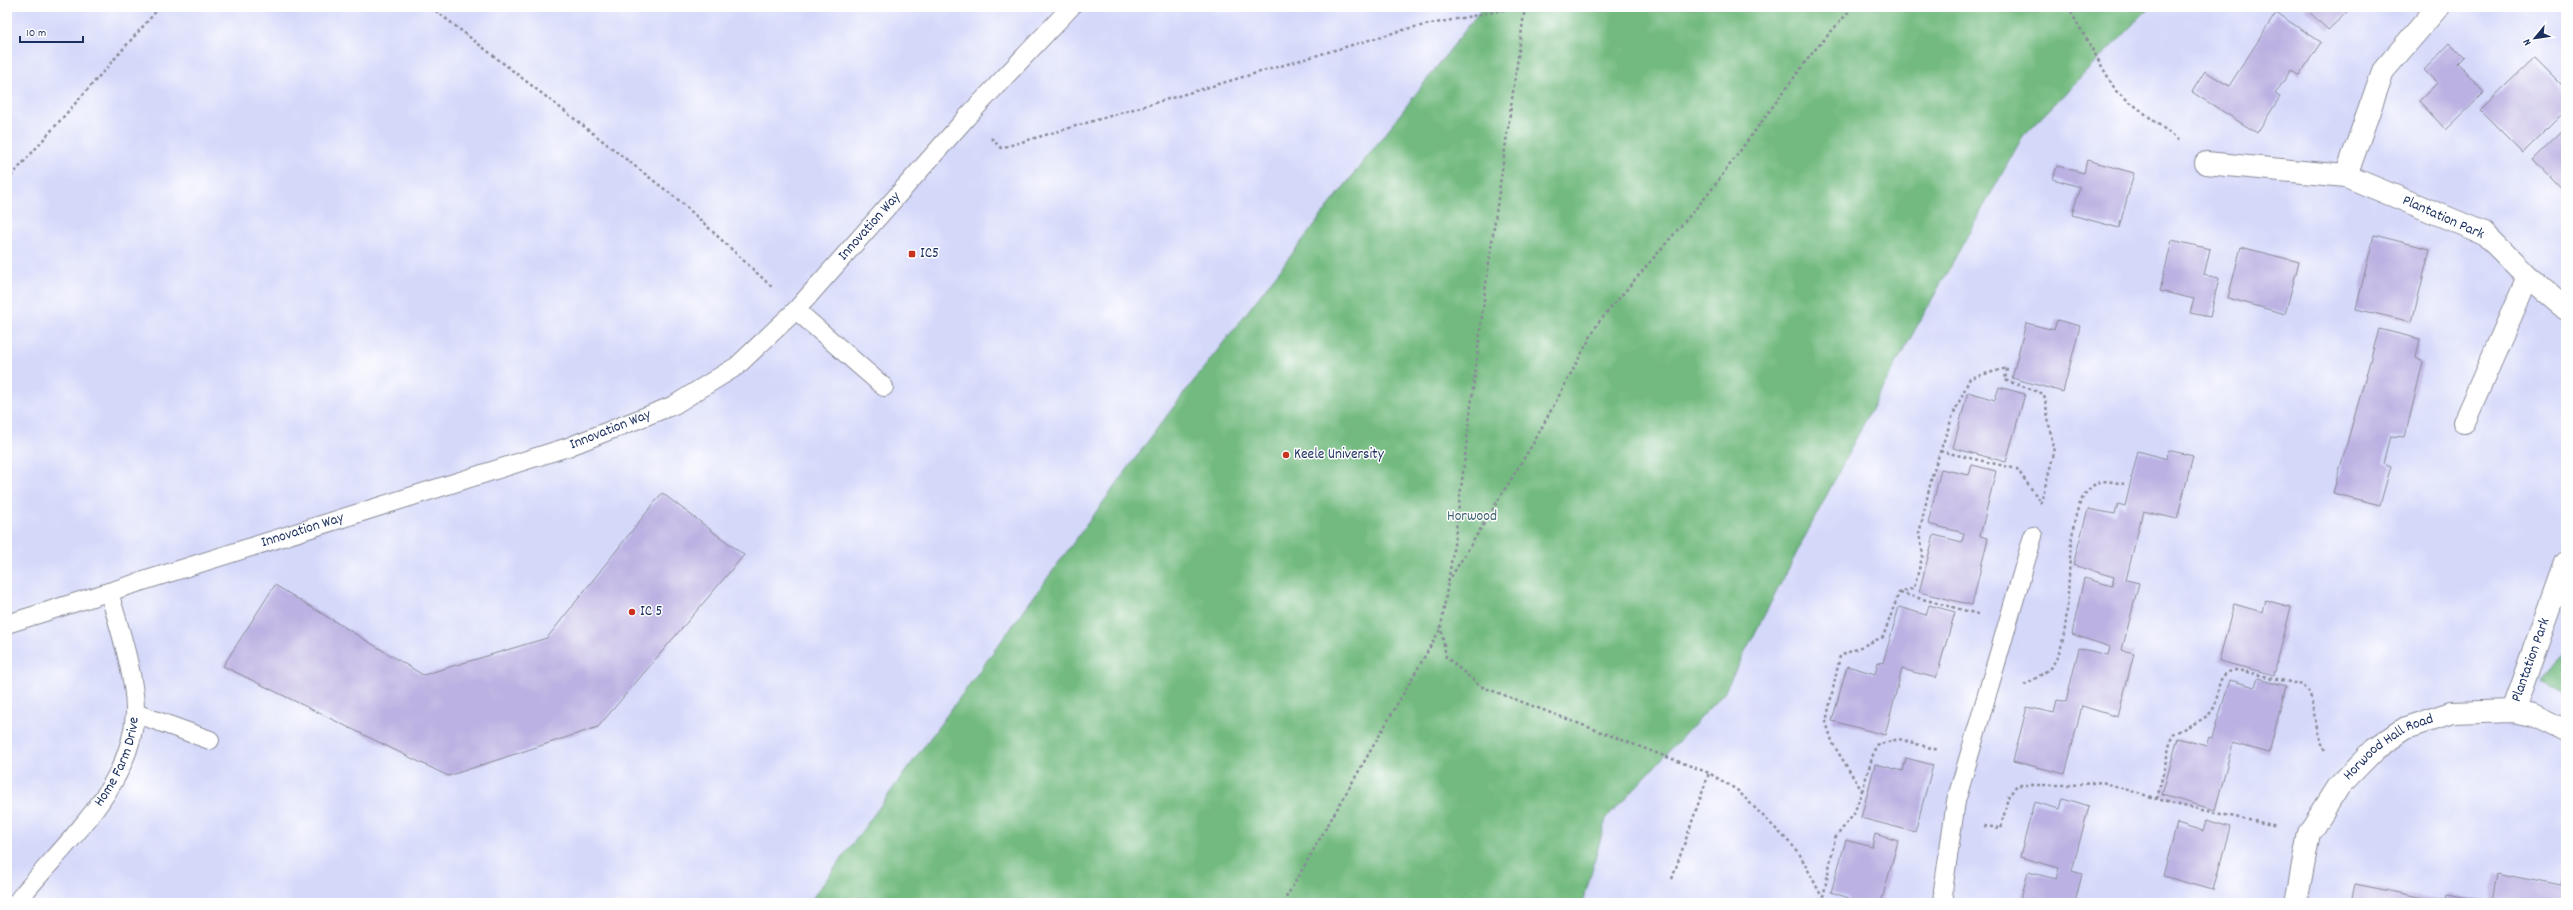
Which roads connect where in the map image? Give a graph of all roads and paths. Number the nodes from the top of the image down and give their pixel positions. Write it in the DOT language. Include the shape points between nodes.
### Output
graph roads {
  1 [pos="160,7"];
  2 [pos="431,7"];
  3 [pos="1071,7"];
  4 [pos="1519,7"];
  5 [pos="1525,7"];
  6 [pos="1853,7"];
  7 [pos="2068,7"];
  8 [pos="2438,7"];
  9 [pos="967,117"];
  10 [pos="2206,163"];
  11 [pos="2346,176"];
  12 [pos="7,181"];
  13 [pos="2528,277"];
  14 [pos="2566,309"];
  15 [pos="796,310"];
  16 [pos="884,387"];
  17 [pos="2464,422"];
  18 [pos="1940,451"];
  19 [pos="2124,484"];
  20 [pos="2041,503"];
  21 [pos="2033,536"];
  22 [pos="2566,563"];
  23 [pos="1447,584"];
  24 [pos="109,592"];
  25 [pos="1899,593"];
  26 [pos="7,624"];
  27 [pos="1441,627"];
  28 [pos="2003,639"];
  29 [pos="1985,702"];
  30 [pos="2513,711"];
  31 [pos="135,713"];
  32 [pos="2566,731"];
  33 [pos="210,740"];
  34 [pos="1709,773"];
  35 [pos="1963,779"];
  36 [pos="2338,786"];
  37 [pos="1862,791"];
  38 [pos="2157,799"];
  39 [pos="1954,821"];
  40 [pos="2309,833"];
  41 [pos="1672,879"];
  42 [pos="1822,897"];
  43 [pos="16,903"];
  44 [pos="1282,903"];
  45 [pos="1822,903"];
  46 [pos="1945,903"];
  47 [pos="2296,903"];
  1 -- 12 [label="path"];
  2 -- 15 [label="path" via="681,202"];
  3 -- 9 [label="lane, Innovation Way"];
  4 -- 9 [label="path" via="1410,28 1001,148"];
  5 -- 23 [label="path"];
  6 -- 23 [label="path" via="1813,52 1709,193 1598,323 1534,442"];
  7 -- 10 [label="path" via="2116,91"];
  8 -- 11 [label="street" via="2383,71"];
  9 -- 15 [label="lane, Innovation Way"];
  10 -- 11 [label="street, Plantation Park"];
  11 -- 13 [label="street, Plantation Park" via="2484,233"];
  13 -- 14 [label="street, Plantation Park"];
  13 -- 17 [label="street"];
  15 -- 16 [label="lane"];
  15 -- 24 [label="lane, Innovation Way" via="737,366 674,405 568,447"];
  18 -- 20 [label="path" via="2017,469"];
  18 -- 20 [label="path" via="1970,378 2007,368 2005,380 2044,394 2054,453"];
  18 -- 25 [label="path" via="1919,534 1923,554 1914,588"];
  19 -- 29 [label="path" via="2101,481 2086,490 2071,537 2069,589 2060,648 2050,667 2030,682"];
  20 -- 21 [label="path"];
  21 -- 28 [label="lane"];
  22 -- 30 [label="street, Plantation Park"];
  23 -- 27 [label="path"];
  24 -- 26 [label="lane, Innovation Way"];
  24 -- 31 [label="lane, Home Farm Drive" via="134,691"];
  25 -- 28 [label="path" via="1983,615"];
  25 -- 37 [label="path" via="1883,637 1840,656 1826,722 1833,744"];
  27 -- 34 [label="path" via="1446,657 1480,686"];
  27 -- 44 [label="path"];
  28 -- 29 [label="lane"];
  29 -- 35 [label="lane"];
  30 -- 32 [label="street, Horwood Hall Road" via="2533,715"];
  30 -- 36 [label="street, Horwood Hall Road" via="2451,713 2406,728 2375,749"];
  31 -- 33 [label="lane"];
  31 -- 43 [label="lane, Home Farm Drive" via="133,734 111,787"];
  34 -- 41 [label="path"];
  34 -- 42 [label="path" via="1737,790 1798,851"];
  35 -- 37 [label="path" via="1937,749 1898,739 1876,744"];
  35 -- 39 [label="lane" via="1956,801"];
  36 -- 38 [label="path" via="2318,733 2310,694 2302,685 2229,670 2223,675 2209,715 2172,735"];
  36 -- 40 [label="street, Horwood Hall Road"];
  37 -- 42 [label="path" via="1854,814 1835,838"];
  38 -- 39 [label="path" via="2102,782 2017,785 2008,797 2001,828"];
  38 -- 40 [label="path"];
  39 -- 46 [label="lane" via="1943,891"];
  40 -- 47 [label="street, Horwood Hall Road"];
  42 -- 45 [label="path"];
}
